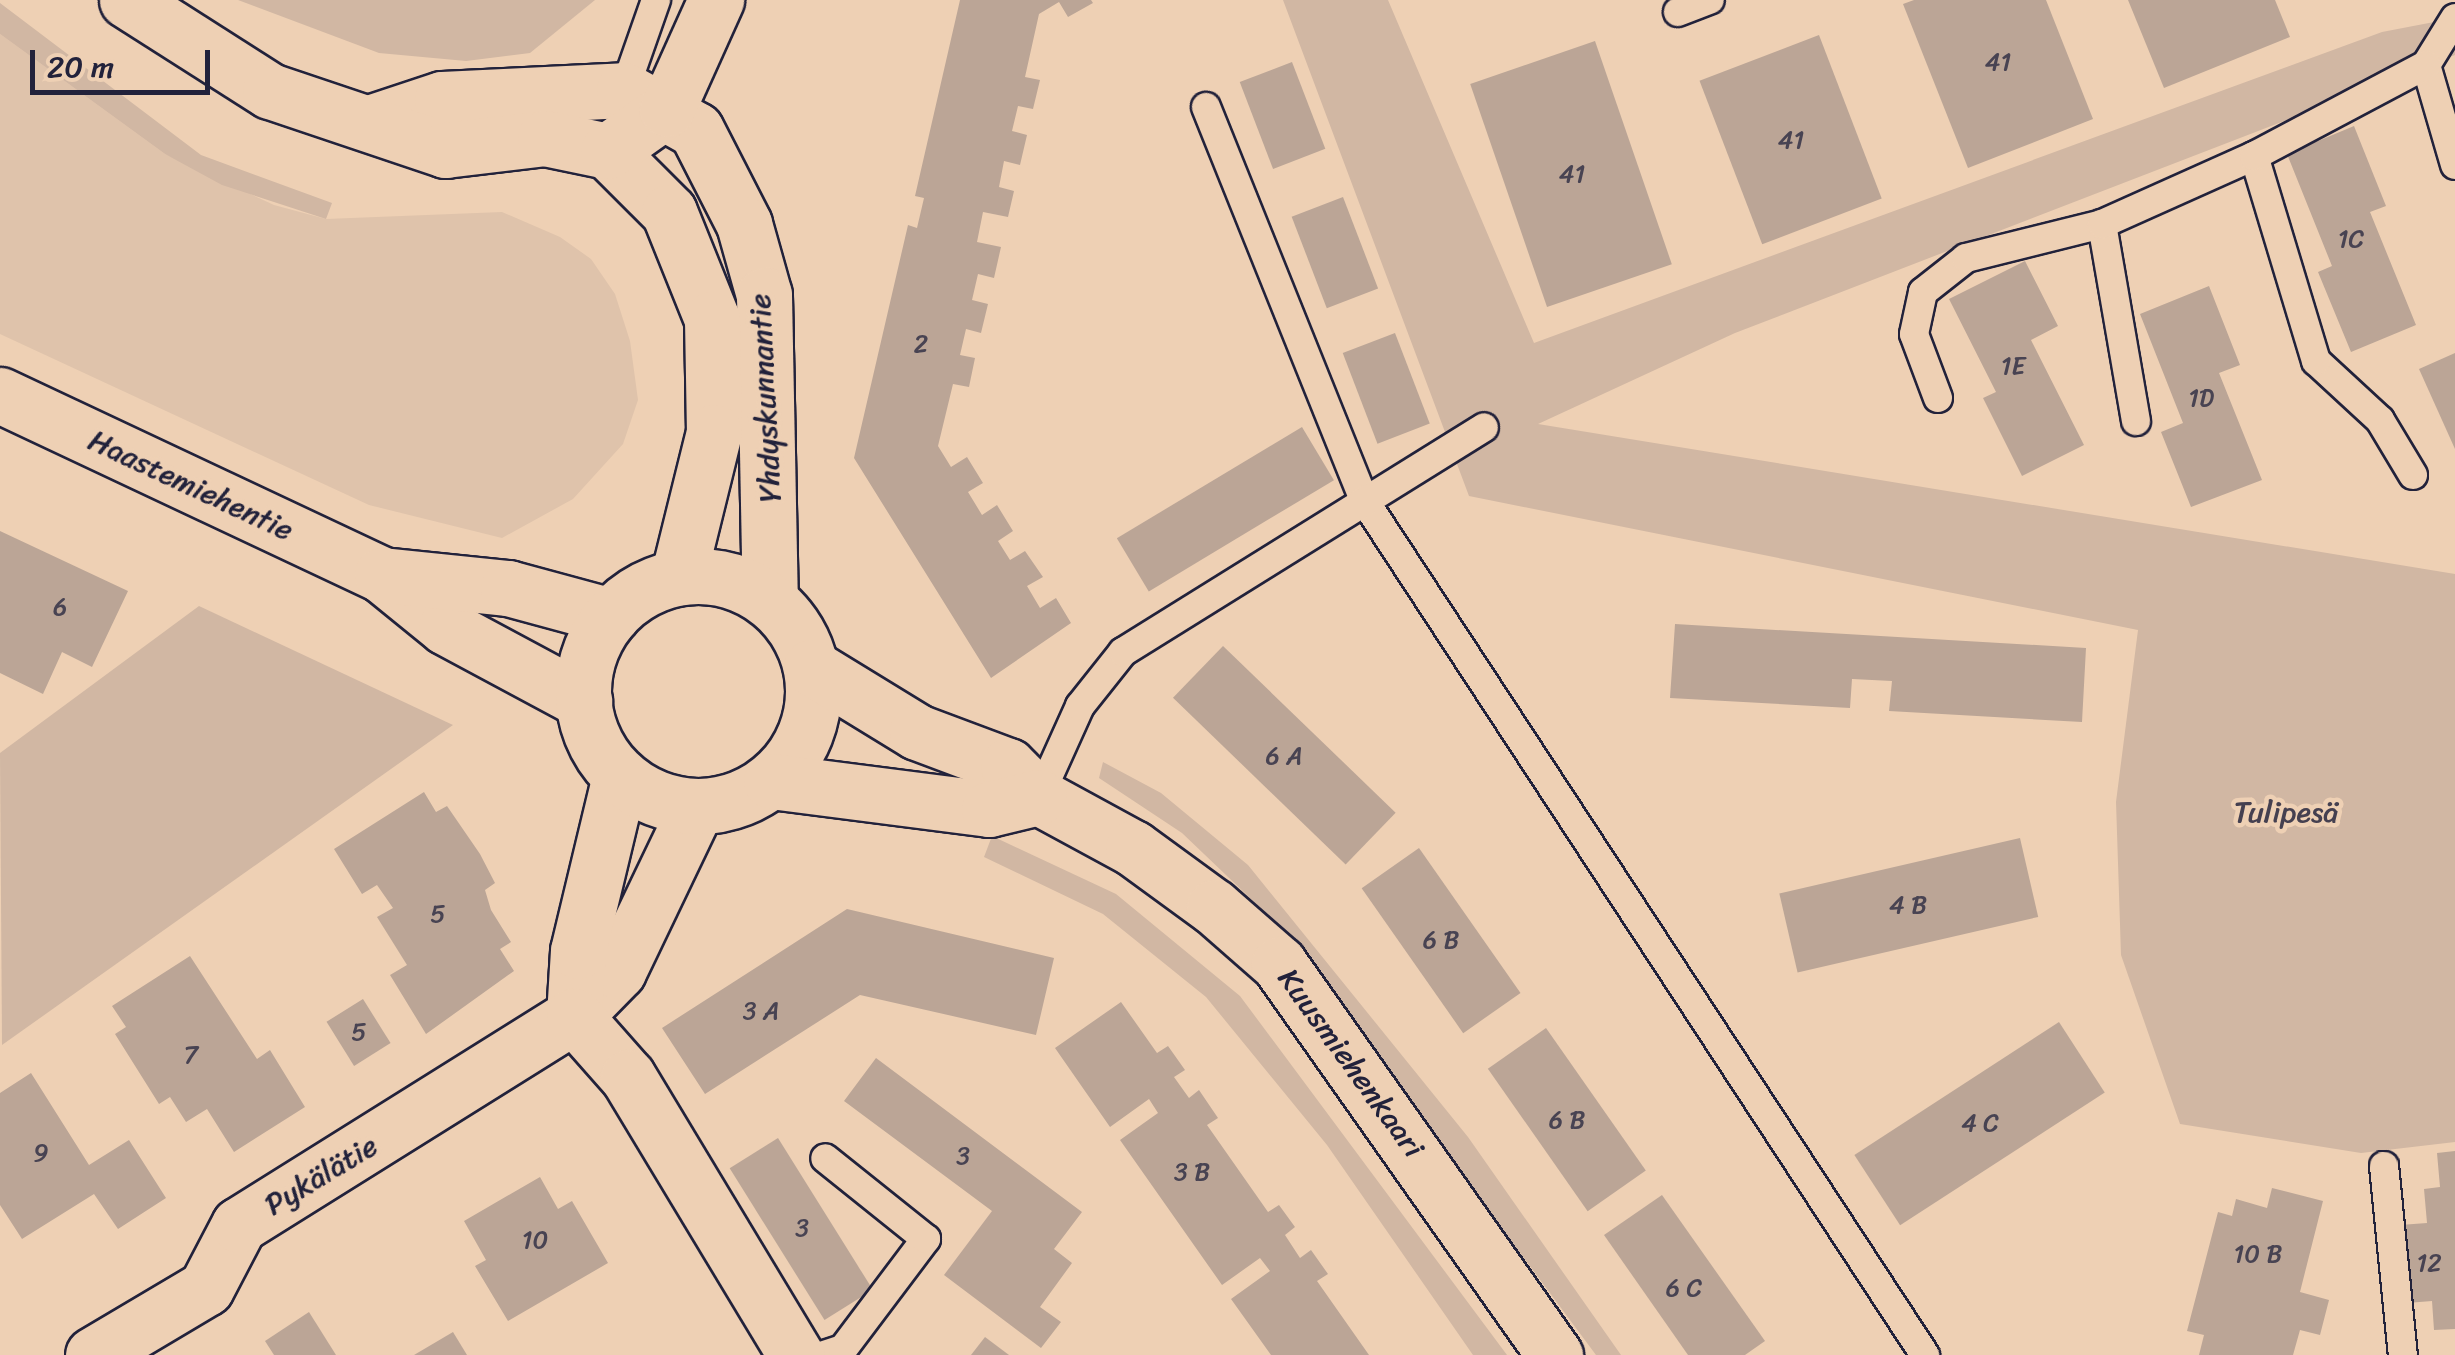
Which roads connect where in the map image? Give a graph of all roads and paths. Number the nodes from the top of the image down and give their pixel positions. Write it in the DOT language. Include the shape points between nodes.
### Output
graph roads {
  1 [pos="127,0"];
  2 [pos="656,0"];
  3 [pos="716,0"];
  4 [pos="1710,0"];
  5 [pos="1678,12"];
  6 [pos="2455,18"];
  7 [pos="2426,65"];
  8 [pos="645,100"];
  9 [pos="1206,107"];
  10 [pos="369,122"];
  11 [pos="608,151"];
  12 [pos="2254,156"];
  13 [pos="2455,165"];
  14 [pos="2102,224"];
  15 [pos="0,395"];
  16 [pos="1938,398"];
  17 [pos="2136,422"];
  18 [pos="1484,427"];
  19 [pos="2413,474"];
  20 [pos="1364,500"];
  21 [pos="382,574"];
  22 [pos="678,578"];
  23 [pos="770,601"];
  24 [pos="611,616"];
  25 [pos="811,667"];
  26 [pos="584,702"];
  27 [pos="620,776"];
  28 [pos="771,780"];
  29 [pos="1039,797"];
  30 [pos="697,806"];
  31 [pos="574,1016"];
  32 [pos="824,1158"];
  33 [pos="2384,1166"];
  34 [pos="92,1355"];
  35 [pos="796,1355"];
  36 [pos="824,1355"];
  37 [pos="1556,1355"];
  38 [pos="1924,1355"];
  39 [pos="2403,1355"];
  1 -- 10 [label="main road" via="270,92"];
  2 -- 8 [label="lane"];
  3 -- 8 [label="main road"];
  4 -- 5 [label="lane"];
  6 -- 7 [label="lane"];
  7 -- 12 [label="lane"];
  7 -- 13 [label="lane"];
  8 -- 10 [label="main road" via="442,99"];
  8 -- 11 [label="main road"];
  8 -- 23 [label="main road, Yhdyskunnantie" via="710,148 764,295"];
  9 -- 20 [label="lane"];
  10 -- 11 [label="main road" via="445,150 546,138"];
  11 -- 22 [label="main road, Yhdyskunnantie" via="670,212 712,319 714,432"];
  12 -- 14 [label="lane"];
  12 -- 19 [label="lane" via="2316,362 2380,420"];
  14 -- 16 [label="lane" via="1966,258 1923,292 1914,334"];
  14 -- 17 [label="lane"];
  15 -- 21 [label="main road, Haastemiehentie"];
  18 -- 20 [label="lane"];
  20 -- 29 [label="lane" via="1123,652 1080,706"];
  20 -- 38 [label="lane"];
  21 -- 24 [label="main road, Haastemiehentie" via="508,588"];
  21 -- 26 [label="main road, Haastemiehentie" via="446,627"];
  22 -- 23 [label="main road" via="720,578"];
  22 -- 24 [label="main road"];
  23 -- 25 [label="main road" via="796,629"];
  24 -- 26 [label="main road" via="589,654"];
  25 -- 28 [label="main road" via="806,732"];
  25 -- 29 [label="main road, Kuusmiehenkaari" via="917,732 1008,766"];
  26 -- 27 [label="main road" via="598,747"];
  27 -- 30 [label="main road" via="661,800"];
  27 -- 31 [label="main road" via="578,951"];
  28 -- 29 [label="main road" via="989,810"];
  28 -- 30 [label="main road"];
  29 -- 37 [label="main road, Kuusmiehenkaari" via="1134,848 1279,964"];
  30 -- 31 [label="main road, Pykälätie" via="618,971"];
  31 -- 34 [label="main road, Pykälätie" via="239,1225 206,1288"];
  31 -- 35 [label="main road" via="628,1077"];
  32 -- 36 [label="lane" via="926,1238 843,1348"];
  33 -- 39 [label="lane"];
}
